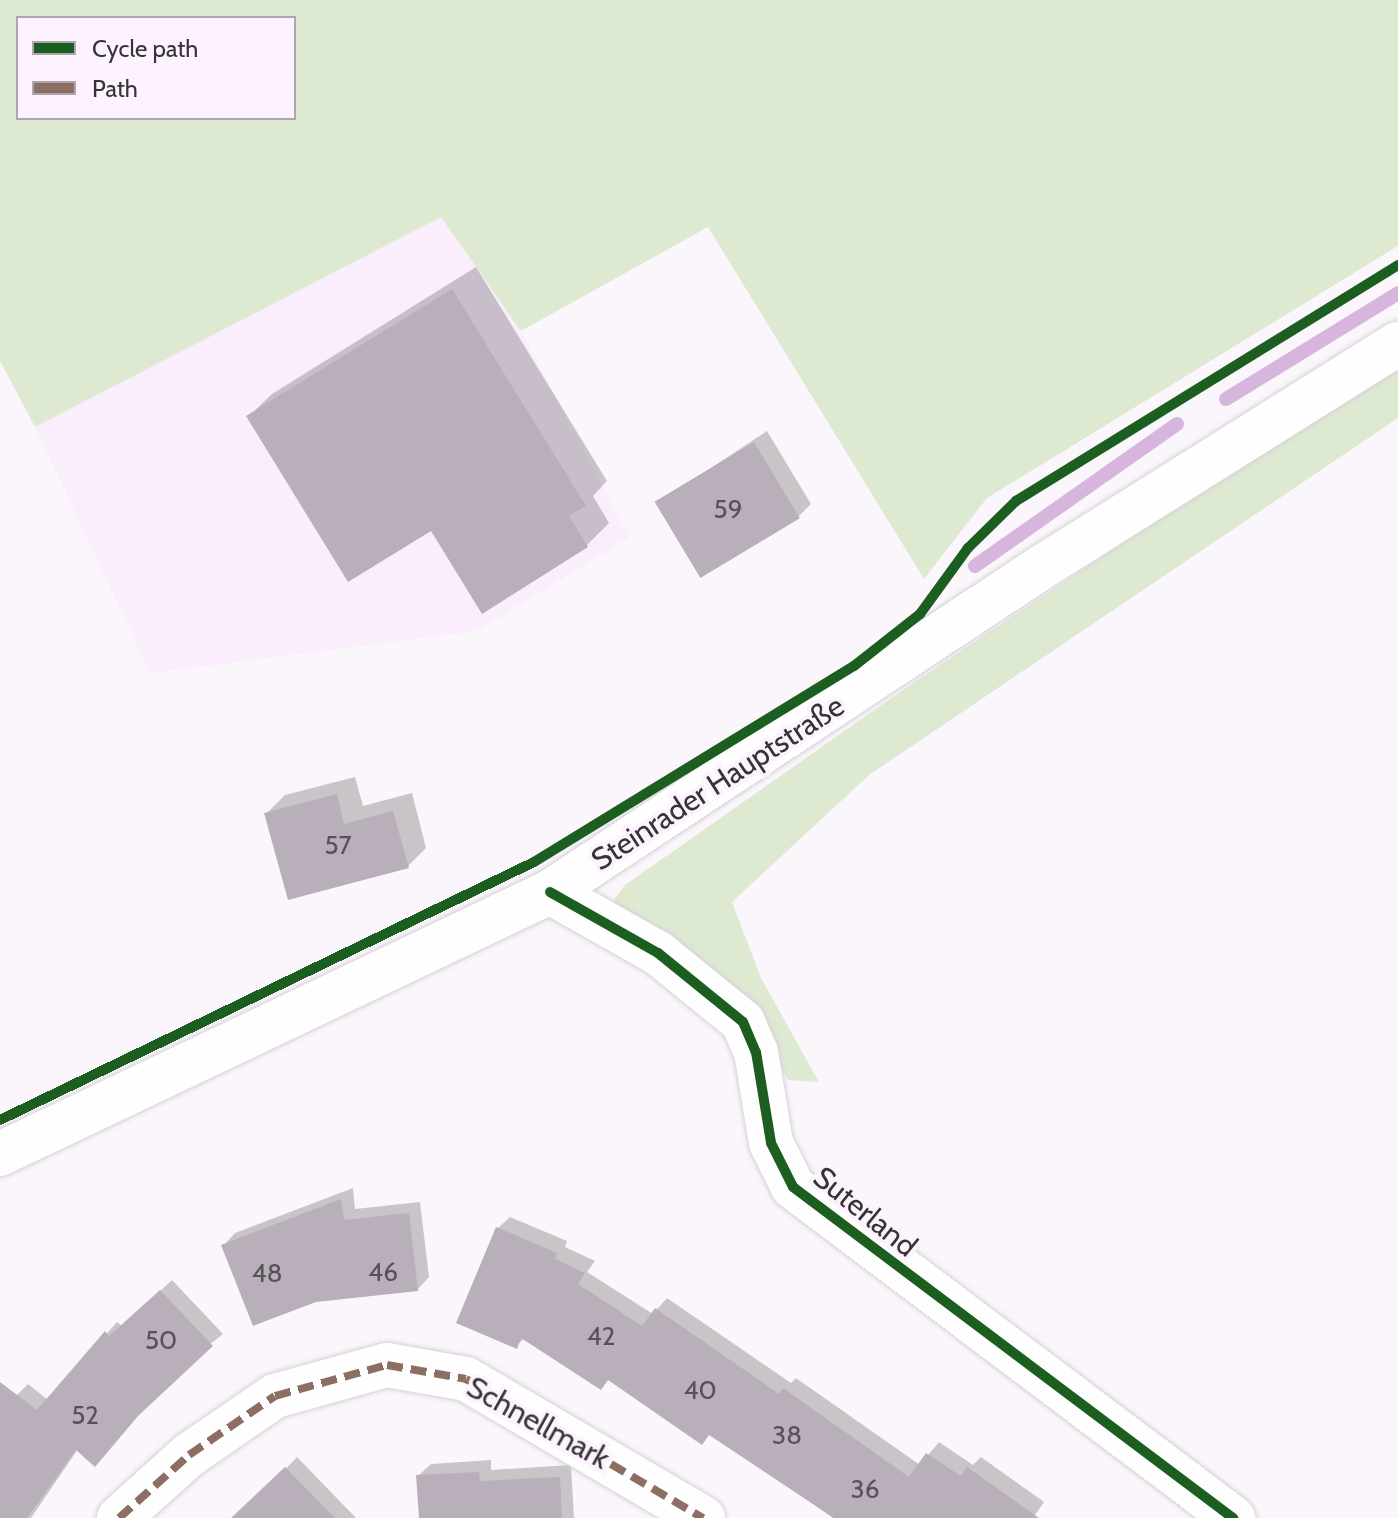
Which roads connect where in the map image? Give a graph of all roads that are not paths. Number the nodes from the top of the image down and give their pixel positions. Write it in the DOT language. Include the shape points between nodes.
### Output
graph roads {
  1 [pos="1398,344"];
  2 [pos="550,892"];
  3 [pos="0,1154"];
  4 [pos="119,1518"];
  5 [pos="703,1518"];
  6 [pos="1233,1518"];
  1 -- 2 [label="street, Steinrader Hauptstraße" via="1042,567"];
  2 -- 3 [label="street, Steinrader Hauptstraße"];
  2 -- 6 [label="street, Suterland" via="658,953 743,1022 756,1052 771,1143 793,1187"];
  4 -- 5 [label="street, Schnellmark" via="189,1455 275,1396 387,1365 466,1379"];
}
